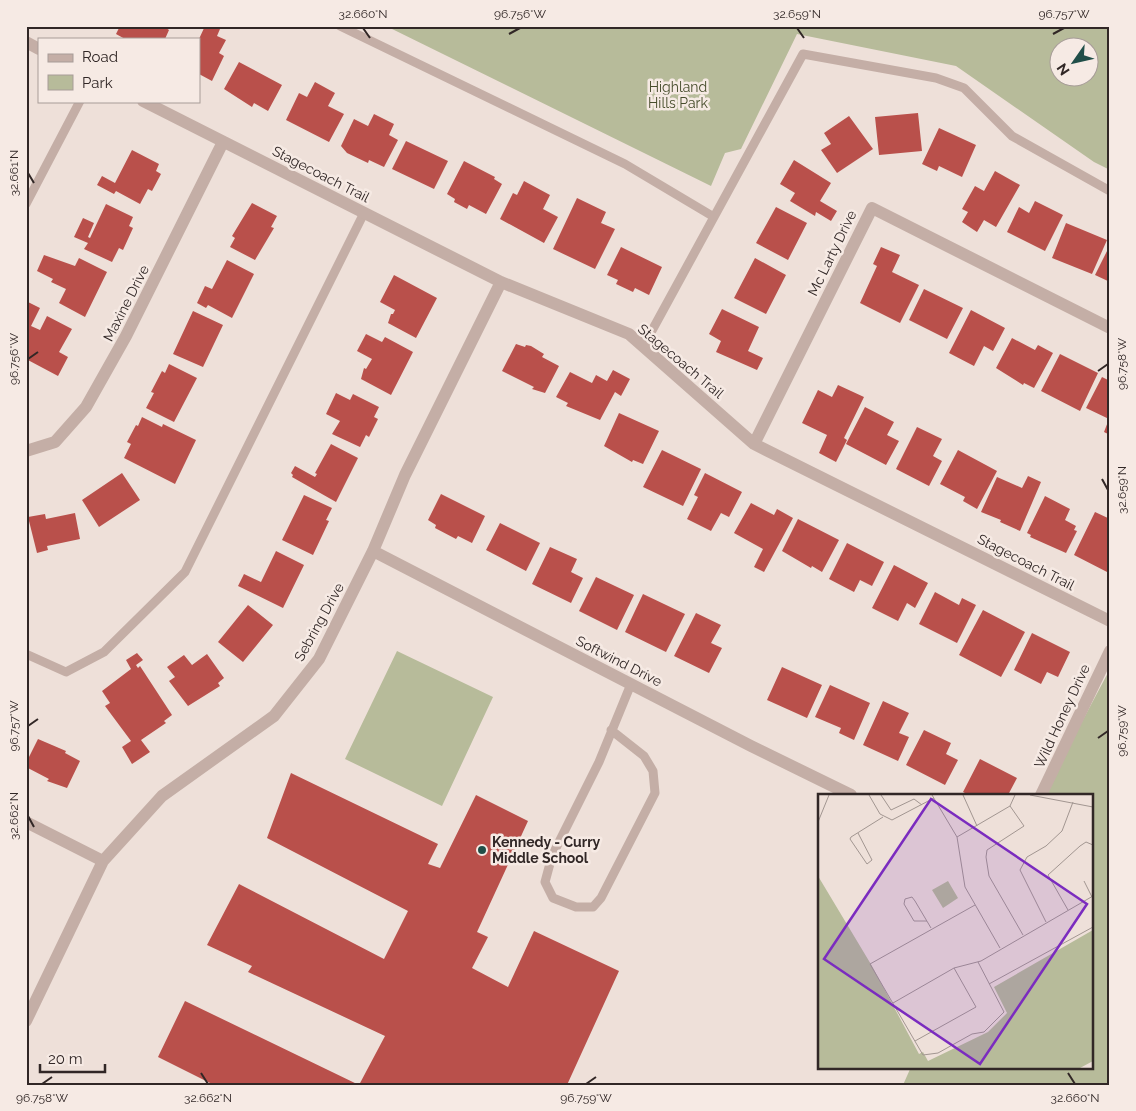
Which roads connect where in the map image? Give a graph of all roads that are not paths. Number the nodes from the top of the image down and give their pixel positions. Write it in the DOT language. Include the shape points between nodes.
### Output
graph roads {
  1 [pos="340,26"];
  2 [pos="26,42"];
  3 [pos="38,48"];
  4 [pos="79,102"];
  5 [pos="145,102"];
  6 [pos="223,142"];
  7 [pos="1110,191"];
  8 [pos="26,204"];
  9 [pos="364,213"];
  10 [pos="714,216"];
  11 [pos="502,282"];
  12 [pos="1110,328"];
  13 [pos="643,347"];
  14 [pos="754,444"];
  15 [pos="26,451"];
  16 [pos="374,551"];
  17 [pos="1110,621"];
  18 [pos="1110,651"];
  19 [pos="26,654"];
  20 [pos="631,684"];
  21 [pos="611,730"];
  22 [pos="849,794"];
  23 [pos="1041,794"];
  24 [pos="26,822"];
  25 [pos="103,861"];
  26 [pos="26,1021"];
  1 -- 10 [label="lane" via="625,164"];
  2 -- 3 [label="street"];
  4 -- 8 [label="lane"];
  5 -- 6 [label="street, Stagecoach Trail"];
  6 -- 9 [label="street, Stagecoach Trail"];
  6 -- 15 [label="street, Maxine Drive" via="126,336 86,407 55,442"];
  7 -- 10 [label="lane" via="1012,136 964,88 936,78 804,54"];
  9 -- 11 [label="street, Stagecoach Trail"];
  9 -- 19 [label="lane" via="185,572 104,652 66,672"];
  10 -- 13 [label="lane"];
  11 -- 13 [label="street, Stagecoach Trail" via="629,334"];
  11 -- 16 [label="street, Sebring Drive" via="405,475"];
  12 -- 14 [label="street, Mc Larty Drive" via="872,208"];
  13 -- 14 [label="street, Stagecoach Trail"];
  14 -- 17 [label="street, Stagecoach Trail"];
  16 -- 20 [label="street, Softwind Drive"];
  16 -- 25 [label="street, Sebring Drive" via="318,659 274,716 162,796"];
  18 -- 23 [label="street, Wild Honey Drive"];
  20 -- 21 [label="lane"];
  20 -- 22 [label="street, Softwind Drive"];
  21 -- 21 [label="lane" via="552,856 545,882 553,898 576,907 593,907 601,898 654,793 653,771 644,756"];
  24 -- 25 [label="street"];
  25 -- 26 [label="street, Sebring Drive"];
}
